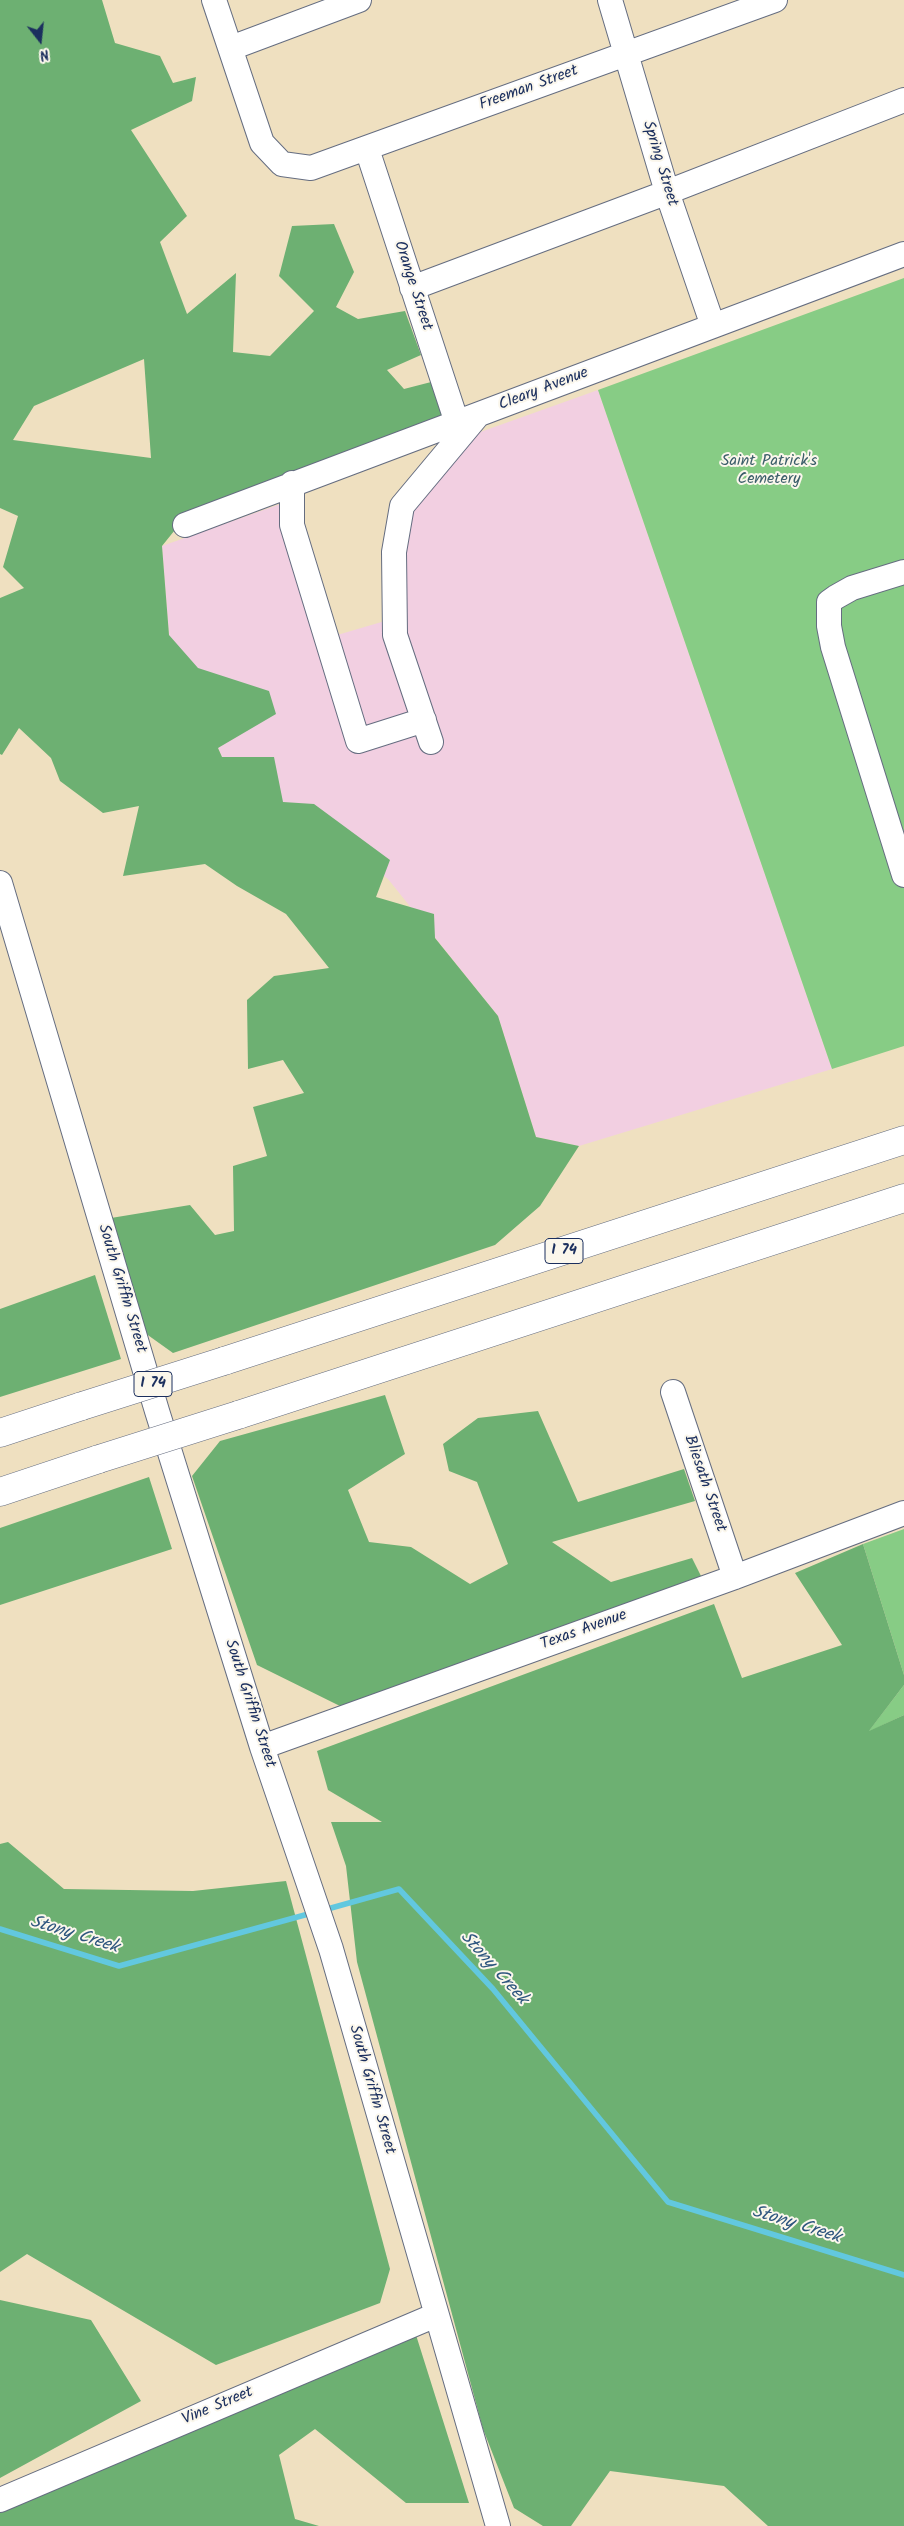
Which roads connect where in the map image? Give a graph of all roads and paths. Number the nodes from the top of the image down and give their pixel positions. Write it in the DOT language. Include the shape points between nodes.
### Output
graph roads {
  1 [pos="214,0"];
  2 [pos="359,0"];
  3 [pos="610,0"];
  4 [pos="775,0"];
  5 [pos="231,48"];
  6 [pos="627,53"];
  7 [pos="904,100"];
  8 [pos="367,149"];
  9 [pos="667,192"];
  10 [pos="904,254"];
  11 [pos="412,288"];
  12 [pos="713,326"];
  13 [pos="479,414"];
  14 [pos="457,423"];
  15 [pos="292,483"];
  16 [pos="185,525"];
  17 [pos="904,572"];
  18 [pos="903,868"];
  19 [pos="0,883"];
  20 [pos="904,1140"];
  21 [pos="904,1198"];
  22 [pos="673,1392"];
  23 [pos="0,1433"];
  24 [pos="0,1492"];
  25 [pos="904,1513"];
  26 [pos="735,1577"];
  27 [pos="262,1747"];
  28 [pos="436,2315"];
  29 [pos="0,2500"];
  30 [pos="498,2526"];
  1 -- 5 [label="street"];
  2 -- 5 [label="street"];
  3 -- 6 [label="street, Spring Street"];
  4 -- 6 [label="street, Freeman Street"];
  5 -- 8 [label="street, Freeman Street" via="262,143 282,164 311,168"];
  6 -- 8 [label="street, Freeman Street"];
  6 -- 9 [label="street, Spring Street"];
  7 -- 9 [label="street"];
  8 -- 11 [label="street, Orange Street"];
  9 -- 11 [label="street"];
  9 -- 12 [label="street, Spring Street"];
  10 -- 12 [label="street, Cleary Avenue"];
  11 -- 14 [label="street, Orange Street"];
  12 -- 13 [label="street, Cleary Avenue"];
  13 -- 14 [label="street, Cleary Avenue"];
  13 -- 15 [label="street" via="402,506 394,552 395,635 427,731 358,741 292,525"];
  14 -- 15 [label="street, Cleary Avenue"];
  15 -- 16 [label="street, Cleary Avenue"];
  17 -- 18 [label="street" via="852,588 829,602 833,647"];
  19 -- 27 [label="street, South Griffin Street" via="157,1411"];
  20 -- 23 [label="highway, I 74, bridge"];
  21 -- 24 [label="highway, bridge"];
  22 -- 26 [label="street, Bliesath Street"];
  25 -- 26 [label="street, Texas Avenue"];
  26 -- 27 [label="street, Texas Avenue"];
  27 -- 28 [label="street, South Griffin Street" via="322,1924"];
  28 -- 29 [label="street, Vine Street"];
  28 -- 30 [label="street, South Griffin Street"];
}
